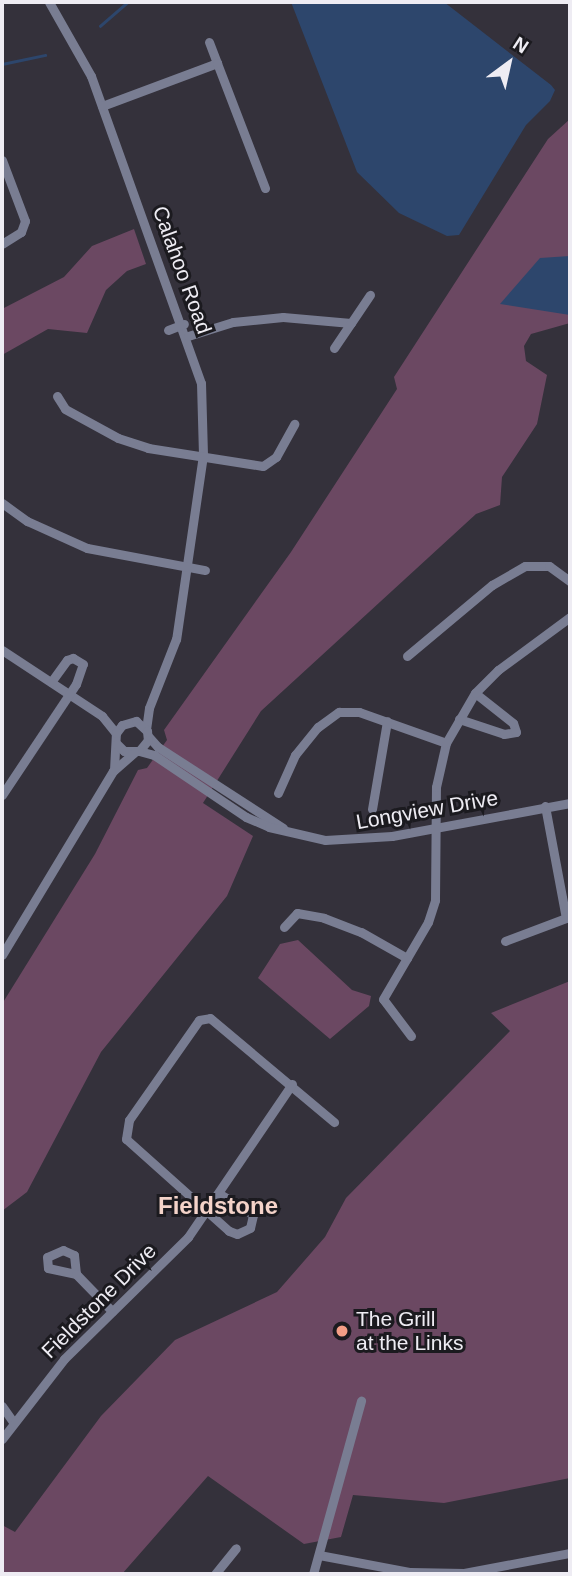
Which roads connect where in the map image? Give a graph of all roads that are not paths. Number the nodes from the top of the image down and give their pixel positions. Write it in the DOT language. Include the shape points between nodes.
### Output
graph roads {
  1 [pos="49,2"];
  2 [pos="209,42"];
  3 [pos="217,63"];
  4 [pos="103,106"];
  5 [pos="2,160"];
  6 [pos="265,188"];
  7 [pos="2,244"];
  8 [pos="370,295"];
  9 [pos="351,323"];
  10 [pos="184,324"];
  11 [pos="167,330"];
  12 [pos="188,336"];
  13 [pos="334,348"];
  14 [pos="57,396"];
  15 [pos="293,424"];
  16 [pos="203,455"];
  17 [pos="2,503"];
  18 [pos="186,567"];
  19 [pos="205,570"];
  20 [pos="570,581"];
  21 [pos="570,617"];
  22 [pos="2,650"];
  23 [pos="407,656"];
  24 [pos="51,682"];
  25 [pos="68,693"];
  26 [pos="475,693"];
  27 [pos="149,708"];
  28 [pos="102,716"];
  29 [pos="459,719"];
  30 [pos="387,721"];
  31 [pos="128,722"];
  32 [pos="147,732"];
  33 [pos="117,738"];
  34 [pos="446,743"];
  35 [pos="136,752"];
  36 [pos="113,771"];
  37 [pos="278,793"];
  38 [pos="2,795"];
  39 [pos="570,803"];
  40 [pos="545,806"];
  41 [pos="372,809"];
  42 [pos="438,828"];
  43 [pos="290,833"];
  44 [pos="568,917"];
  45 [pos="284,927"];
  46 [pos="505,941"];
  47 [pos="2,955"];
  48 [pos="407,958"];
  49 [pos="411,1036"];
  50 [pos="292,1084"];
  51 [pos="334,1122"];
  52 [pos="220,1194"];
  53 [pos="209,1211"];
  54 [pos="76,1274"];
  55 [pos="112,1311"];
  56 [pos="361,1401"];
  57 [pos="2,1406"];
  58 [pos="13,1422"];
  59 [pos="2,1439"];
  60 [pos="236,1548"];
  61 [pos="570,1553"];
  62 [pos="319,1555"];
  63 [pos="215,1574"];
  64 [pos="313,1574"];
  1 -- 4 [label="street, Calahoo Road" via="80,50"];
  2 -- 3 [label="street"];
  3 -- 4 [label="street"];
  3 -- 6 [label="street"];
  4 -- 10 [label="street, Calahoo Road"];
  5 -- 7 [label="street" via="22,210 22,232"];
  8 -- 9 [label="street"];
  9 -- 12 [label="street" via="282,317 233,322"];
  9 -- 13 [label="street"];
  10 -- 11 [label="street"];
  10 -- 12 [label="street, Calahoo Road"];
  12 -- 16 [label="street, Calahoo Road" via="201,383"];
  14 -- 16 [label="street" via="65,409 118,438 148,448"];
  15 -- 16 [label="street" via="276,457 263,466"];
  16 -- 18 [label="street, Calahoo Road"];
  17 -- 18 [label="street" via="27,521 87,548"];
  18 -- 19 [label="street"];
  18 -- 27 [label="street, Calahoo Road" via="176,639"];
  20 -- 23 [label="street" via="549,566 525,566 492,585"];
  21 -- 26 [label="street" via="498,670"];
  22 -- 24 [label="street"];
  24 -- 25 [label="street"];
  24 -- 25 [label="street" via="67,660 80,660 83,672"];
  25 -- 28 [label="street"];
  25 -- 38 [label="street"];
  26 -- 29 [label="street"];
  26 -- 29 [label="street" via="513,723 516,732 503,734"];
  27 -- 31 [label="street"];
  27 -- 32 [label="street, Calahoo Road"];
  28 -- 31 [label="street, Longview Drive"];
  28 -- 33 [label="street"];
  29 -- 34 [label="street"];
  30 -- 34 [label="street"];
  30 -- 37 [label="street" via="359,712 339,712 318,727 295,755"];
  30 -- 41 [label="street"];
  31 -- 32 [label="street, Longview Drive"];
  31 -- 33 [label="street"];
  32 -- 35 [label="street"];
  32 -- 43 [label="street, Longview Drive"];
  33 -- 35 [label="street, Longview Drive"];
  33 -- 36 [label="street"];
  34 -- 42 [label="street" via="436,786"];
  35 -- 36 [label="street"];
  35 -- 43 [label="street, Longview Drive" via="154,755 246,817"];
  36 -- 47 [label="street"];
  39 -- 40 [label="street, Longview Drive"];
  40 -- 42 [label="street, Longview Drive"];
  40 -- 44 [label="street"];
  42 -- 43 [label="street, Longview Drive" via="360,841"];
  42 -- 48 [label="street" via="435,900"];
  44 -- 46 [label="street"];
  45 -- 48 [label="street" via="297,913 324,918"];
  48 -- 49 [label="street" via="383,999"];
  50 -- 51 [label="street"];
  50 -- 52 [label="street, Fieldstone Drive"];
  50 -- 53 [label="street" via="210,1018 200,1020 167,1062 130,1120 126,1139"];
  52 -- 53 [label="street, Fieldstone Drive"];
  52 -- 53 [label="street" via="253,1215 250,1228 237,1234 229,1231"];
  53 -- 55 [label="street, Fieldstone Drive"];
  54 -- 55 [label="street"];
  55 -- 58 [label="street, Fieldstone Drive" via="64,1359"];
  56 -- 62 [label="street"];
  57 -- 58 [label="street"];
  58 -- 59 [label="street, Fieldstone Drive"];
  60 -- 63 [label="street"];
  61 -- 62 [label="street" via="464,1573 410,1572"];
  62 -- 64 [label="street"];
}
